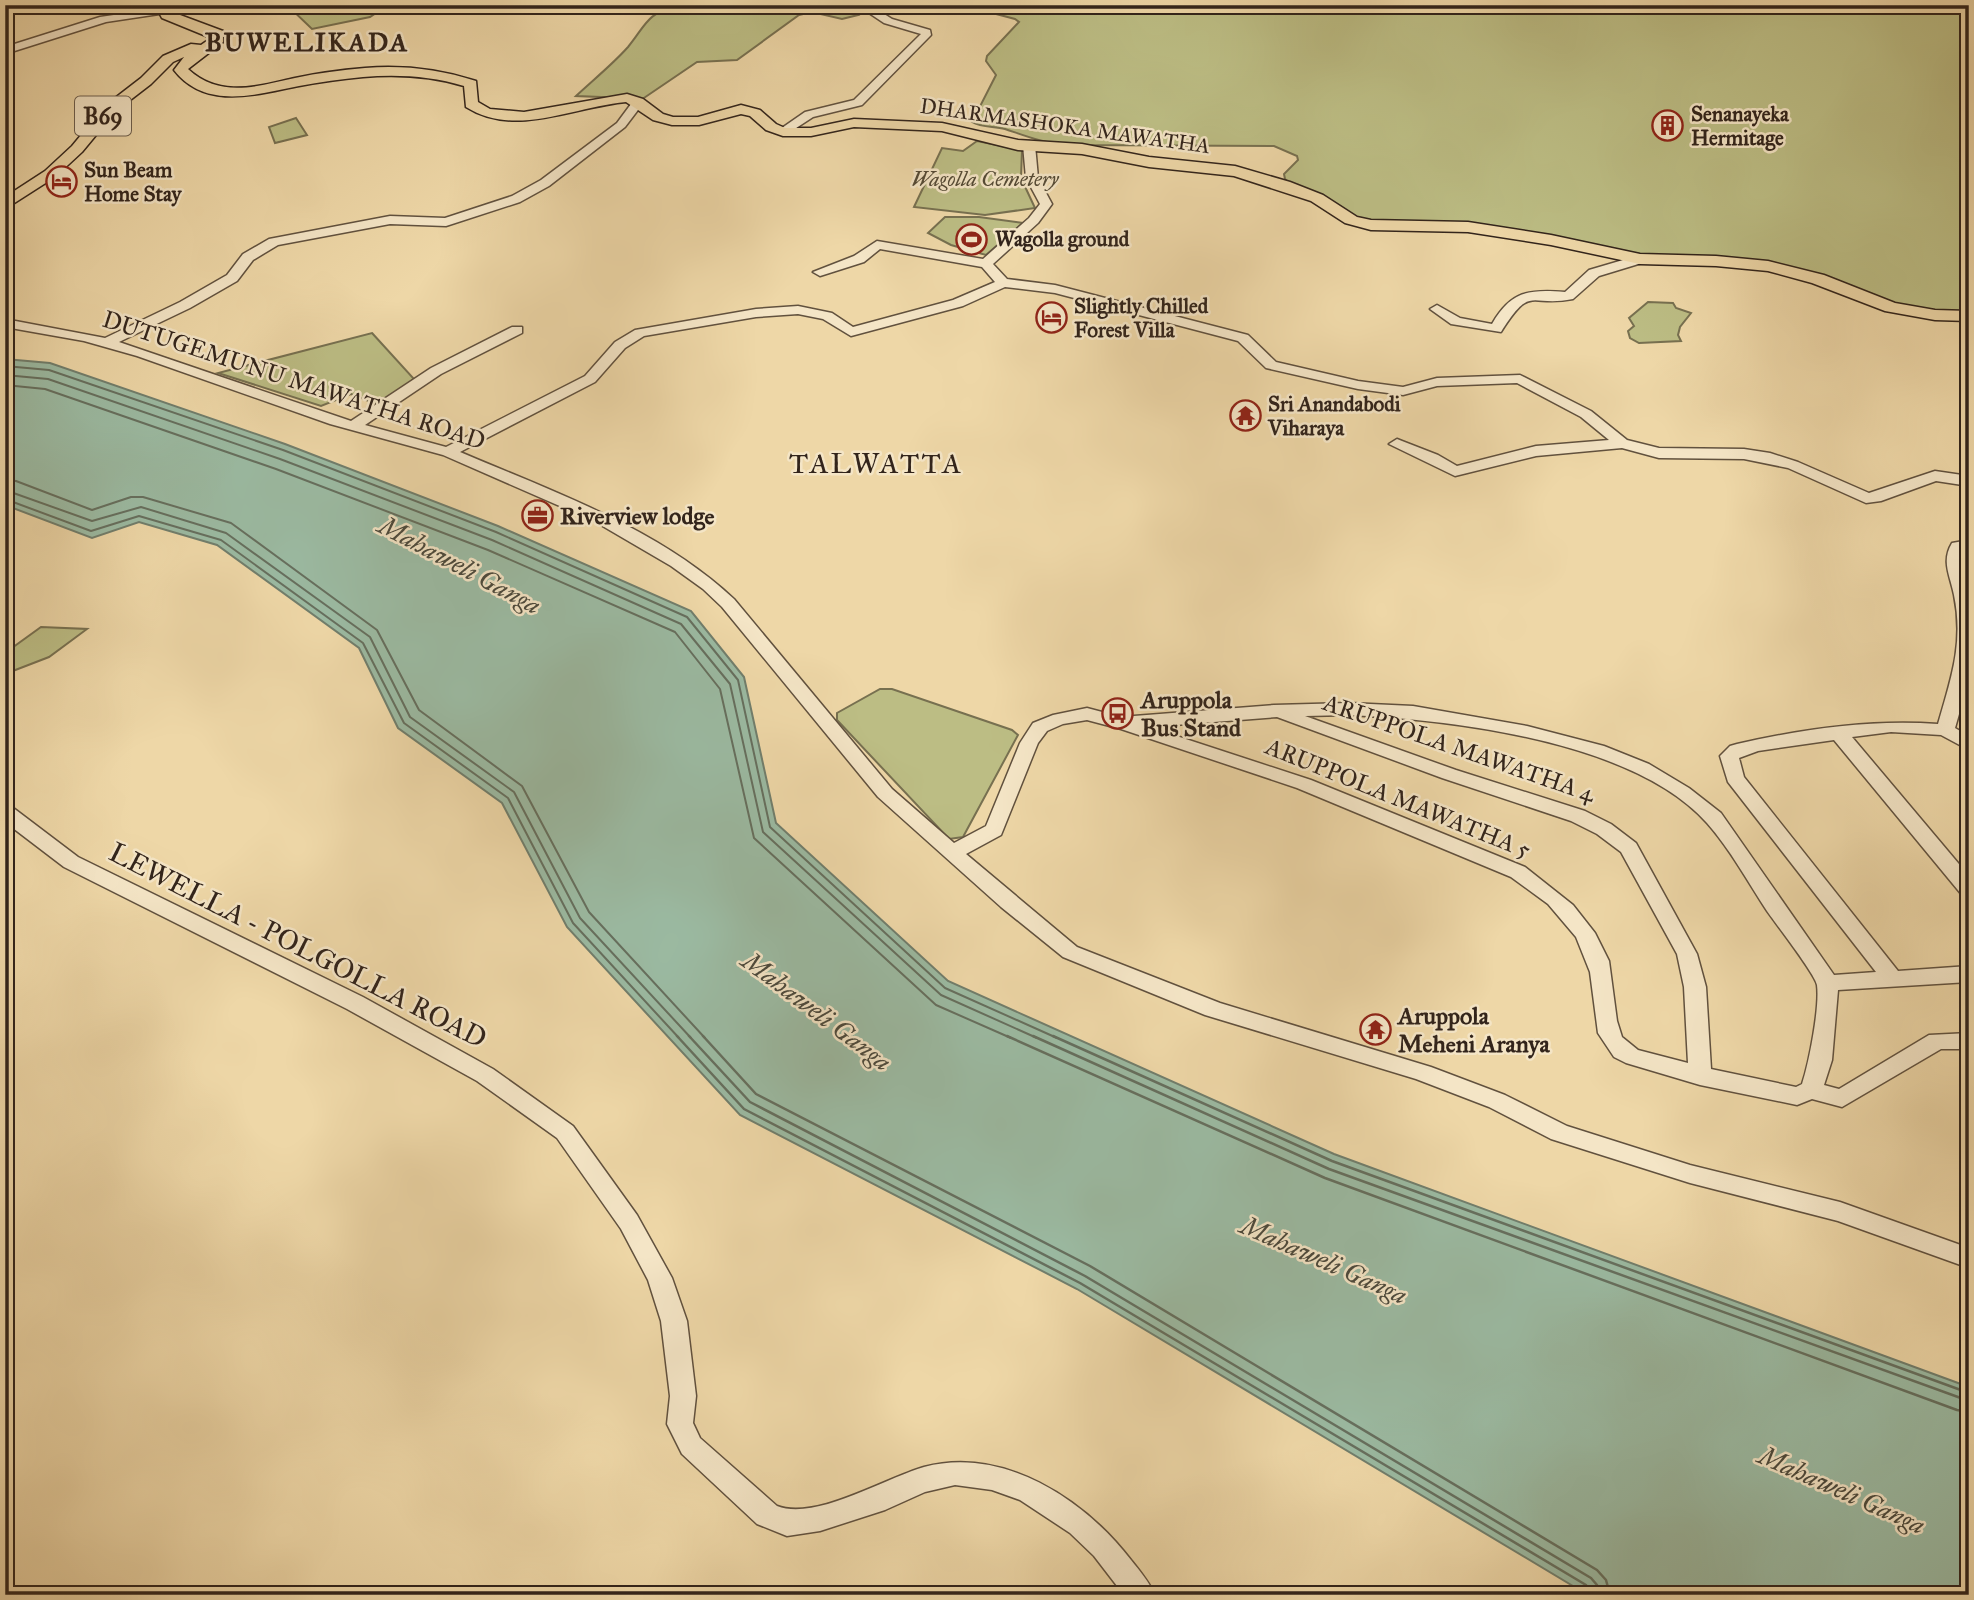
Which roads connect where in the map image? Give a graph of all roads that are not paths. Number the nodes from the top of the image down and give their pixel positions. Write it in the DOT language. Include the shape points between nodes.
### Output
graph roads {
  1 [pos="862,5"];
  2 [pos="161,8"];
  3 [pos="211,44"];
  4 [pos="5,51"];
  5 [pos="638,102"];
  6 [pos="783,132"];
  7 [pos="1029,145"];
  8 [pos="5,204"];
  9 [pos="1640,259"];
  10 [pos="986,264"];
  11 [pos="820,272"];
  12 [pos="1003,283"];
  13 [pos="1437,309"];
  14 [pos="1969,316"];
  15 [pos="5,323"];
  16 [pos="517,330"];
  17 [pos="105,343"];
  18 [pos="353,426"];
  19 [pos="1725,435"];
  20 [pos="1622,443"];
  21 [pos="1397,444"];
  22 [pos="448,452"];
  23 [pos="1719,453"];
  24 [pos="1969,481"];
  25 [pos="1969,545"];
  26 [pos="1274,711"];
  27 [pos="1121,723"];
  28 [pos="1945,730"];
  29 [pos="1838,733"];
  30 [pos="1969,744"];
  31 [pos="5,812"];
  32 [pos="953,852"];
  33 [pos="1969,890"];
  34 [pos="1969,974"];
  35 [pos="1893,979"];
  36 [pos="1828,983"];
  37 [pos="1969,1041"];
  38 [pos="1700,1076"];
  39 [pos="1811,1090"];
  40 [pos="1969,1258"];
  41 [pos="1141,1595"];
  1 -- 6 [label="street" via="926,35 858,103 809,114"];
  2 -- 3 [label="main road" via="172,18 216,33 220,38"];
  2 -- 4 [label="street" via="104,19"];
  3 -- 5 [label="main road" via="181,70 222,92 387,72 471,84 471,104 491,114 557,111 619,98"];
  3 -- 8 [label="main road, B69" via="168,59 106,112 50,174"];
  5 -- 6 [label="main road" via="658,117 683,122 747,110"];
  5 -- 17 [label="street" via="621,125 545,183 516,199 446,222 390,220 274,242 248,257 232,278"];
  6 -- 7 [label="main road, DHARMASHOKA MAWATHA" via="811,132 848,123 942,127"];
  7 -- 9 [label="main road, DHARMASHOKA MAWATHA" via="1235,171 1317,198 1351,220 1371,225 1494,230"];
  7 -- 10 [label="street" via="1032,178 1046,204 1038,219"];
  9 -- 13 [label="street" via="1594,273 1568,296 1532,293 1508,306 1496,329 1456,321"];
  9 -- 14 [label="main road, DHARMASHOKA MAWATHA" via="1768,267 1818,279 1891,307"];
  10 -- 11 [label="street" via="877,246"];
  10 -- 12 [label="street"];
  12 -- 20 [label="street" via="1055,289 1243,338 1271,365 1358,385 1404,391 1437,382 1520,379 1586,414"];
  12 -- 22 [label="street" via="958,303 851,332 827,316 798,310 640,333 620,345 590,379"];
  15 -- 17 [label="street, DUTUGEMUNU MAWATHA ROAD"];
  16 -- 18 [label="street" via="436,371"];
  17 -- 18 [label="street, DUTUGEMUNU MAWATHA ROAD"];
  18 -- 22 [label="street, DUTUGEMUNU MAWATHA ROAD"];
  19 -- 23 [label="street"];
  20 -- 21 [label="street" via="1535,451 1455,471"];
  20 -- 23 [label="street" via="1659,453"];
  22 -- 32 [label="street, DUTUGEMUNU MAWATHA ROAD" via="600,518 709,585 885,793"];
  23 -- 24 [label="street" via="1793,465 1866,498 1934,476"];
  25 -- 28 [label="street" via="1958,546 1953,559 1963,598 1966,658"];
  26 -- 27 [label="street"];
  26 -- 36 [label="street" via="1413,712 1527,732 1597,750 1642,768 1714,818"];
  26 -- 38 [label="street, ARUPPOLA MAWATHA 4" via="1578,816 1629,848 1687,954 1695,988"];
  27 -- 32 [label="street, ARUPPOLA MAWATHA 5" via="1087,714 1040,727 1029,743 994,830"];
  27 -- 38 [label="street, ARUPPOLA MAWATHA 5" via="1304,784 1518,872 1548,892 1587,935 1598,963 1610,1038 1623,1052"];
  28 -- 29 [label="street" via="1891,726"];
  28 -- 30 [label="street"];
  29 -- 33 [label="street"];
  29 -- 35 [label="street" via="1737,750 1729,756 1729,763 1735,778"];
  31 -- 41 [label="street, LEWELLA - POLGOLLA ROAD" via="71,862 387,1021 485,1075 565,1132 629,1222 660,1278 674,1321 682,1395 680,1424 691,1446 767,1515 787,1523 820,1518 922,1480 956,1473 992,1478 1029,1491 1080,1524"];
  32 -- 40 [label="street, DUTUGEMUNU MAWATHA ROAD" via="1070,952 1171,993 1423,1073 1497,1101 1559,1133 1690,1174 1840,1212"];
  34 -- 35 [label="street"];
  35 -- 36 [label="street"];
  36 -- 39 [label="street" via="1821,1060"];
  37 -- 39 [label="street, ARUPPOLA MAWATHA 5" via="1937,1041 1842,1098"];
  38 -- 39 [label="street, ARUPPOLA MAWATHA 5" via="1797,1096"];
}
